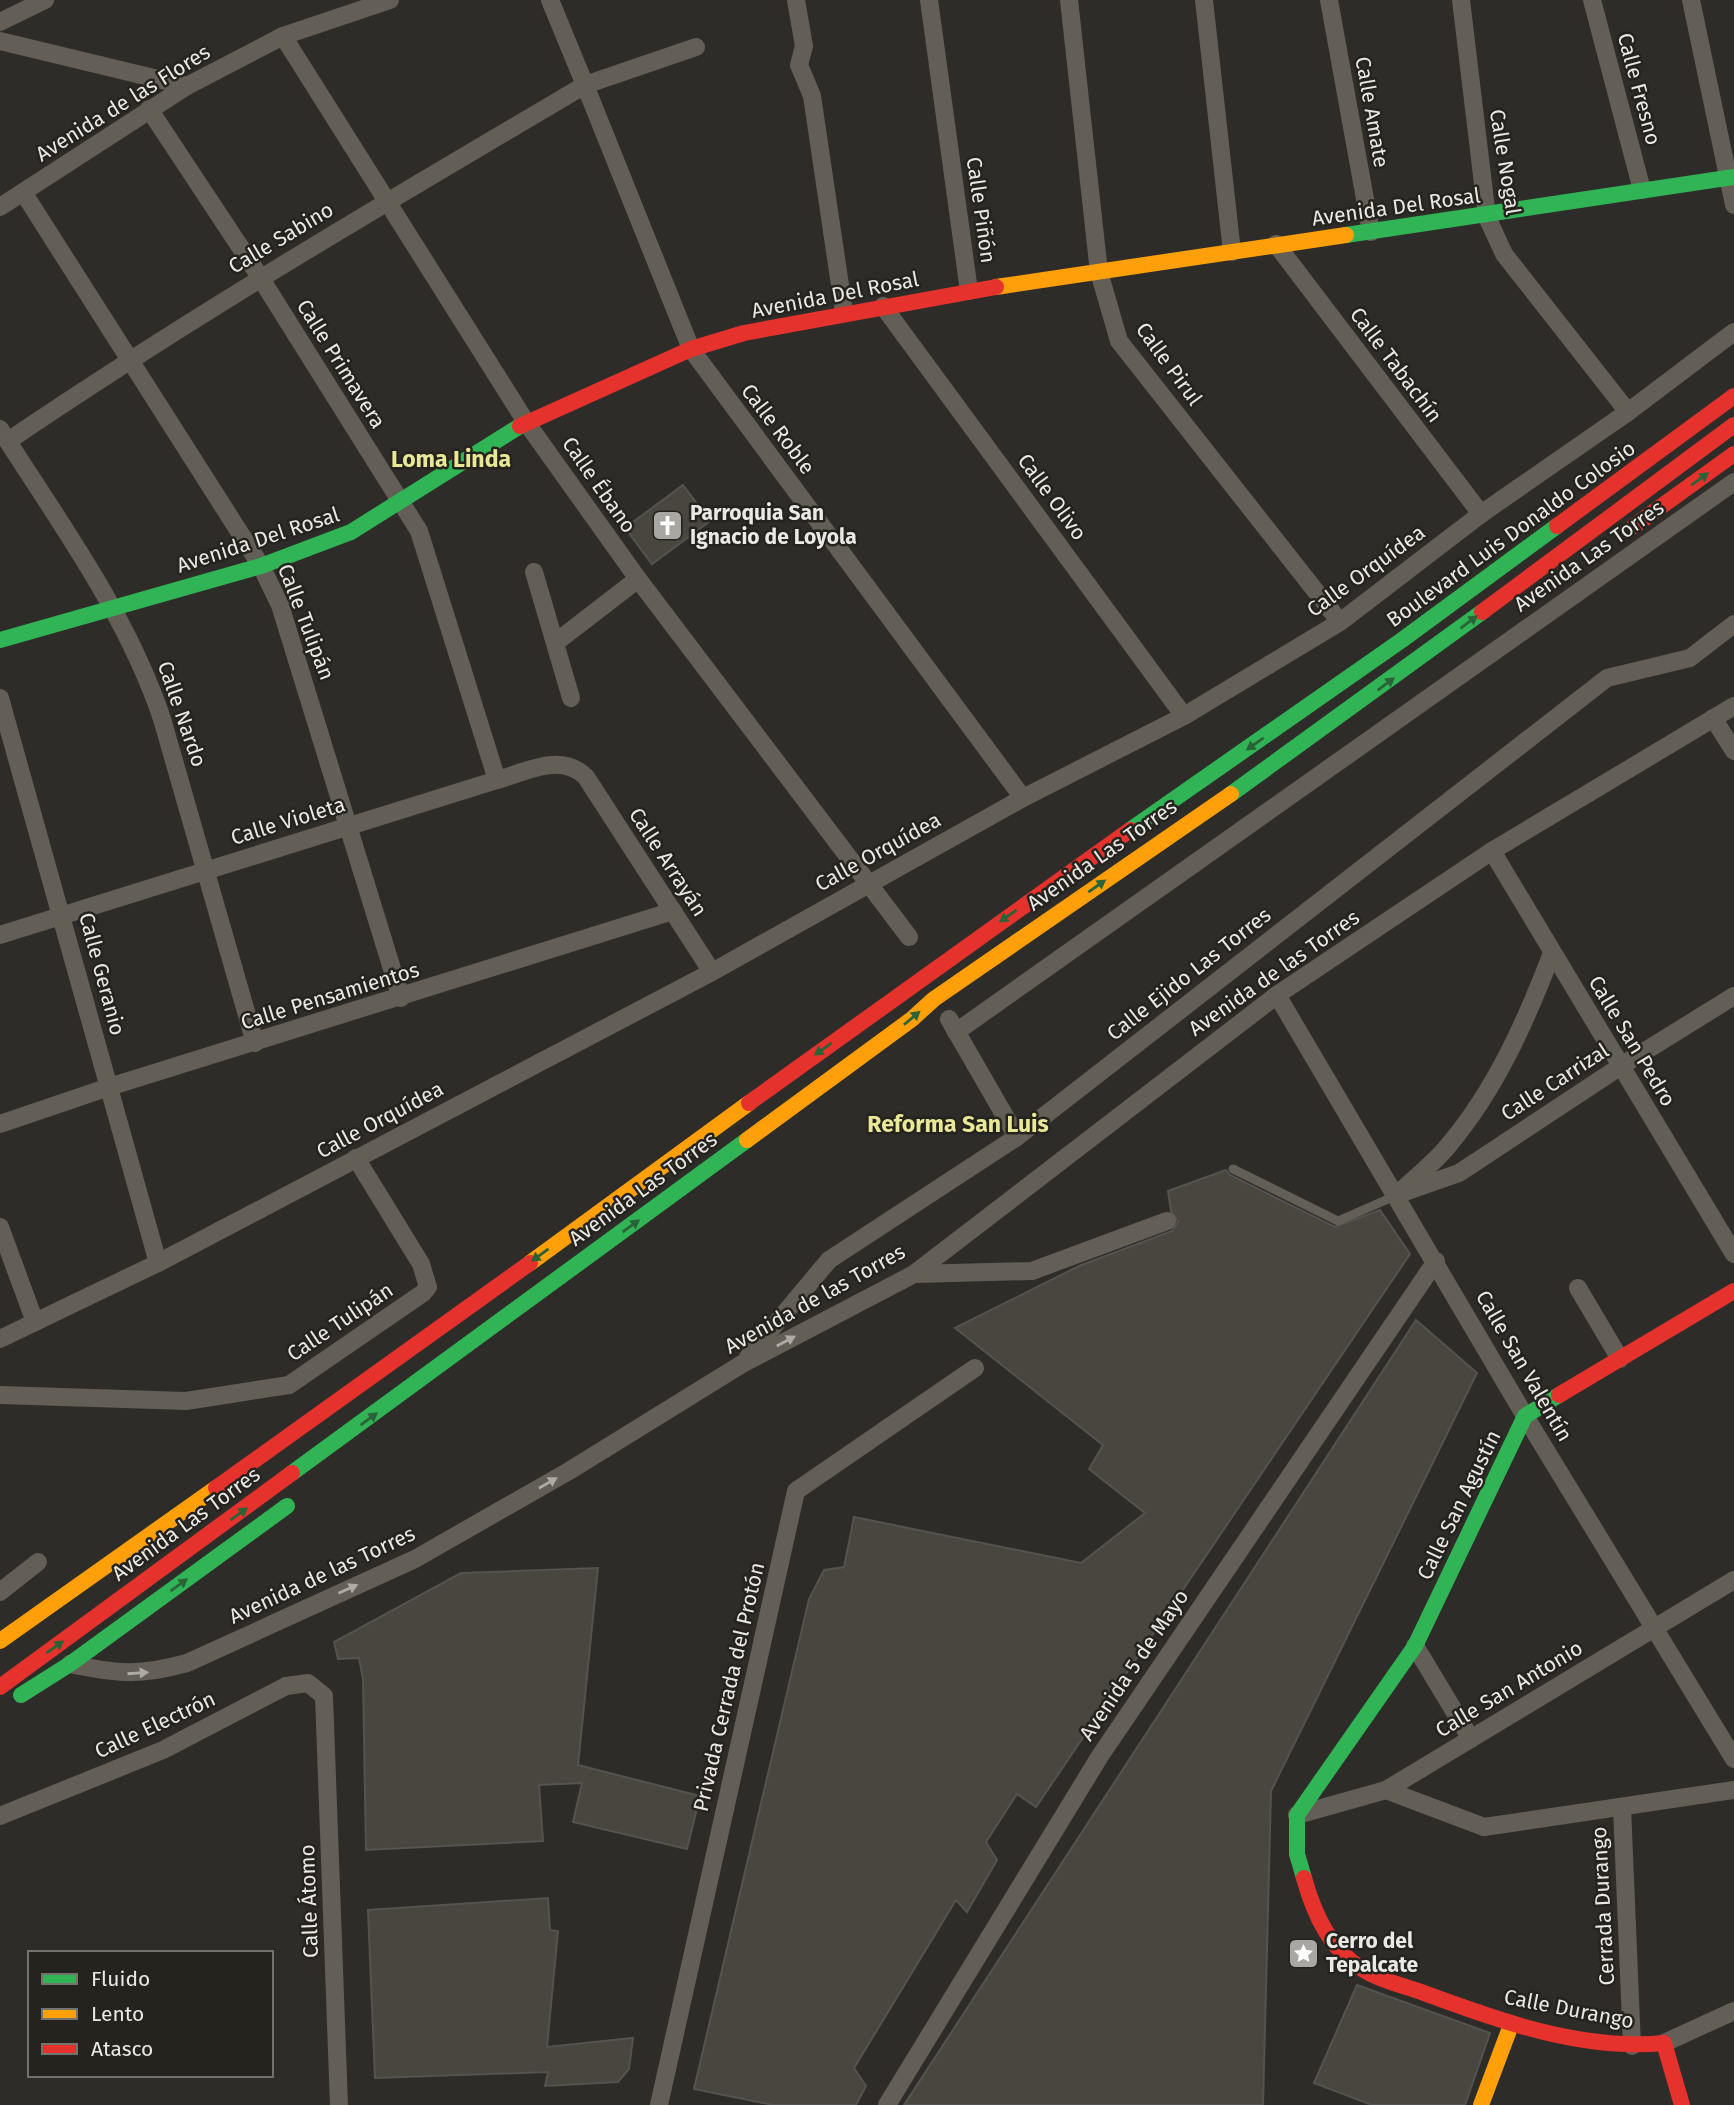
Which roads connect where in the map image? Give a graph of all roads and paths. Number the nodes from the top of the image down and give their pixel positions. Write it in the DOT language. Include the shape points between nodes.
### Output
graph roads {
  1 [pos="45,0"];
  2 [pos="390,0"];
  3 [pos="550,0"];
  4 [pos="796,0"];
  5 [pos="929,0"];
  6 [pos="1069,0"];
  7 [pos="1203,0"];
  8 [pos="1329,0"];
  9 [pos="1461,0"];
  10 [pos="1591,0"];
  11 [pos="1691,0"];
  12 [pos="0,22"];
  13 [pos="283,36"];
  14 [pos="0,41"];
  15 [pos="696,47"];
  16 [pos="585,85"];
  17 [pos="187,86"];
  18 [pos="149,109"];
  19 [pos="1731,178"];
  20 [pos="1642,190"];
  21 [pos="23,192"];
  22 [pos="389,200"];
  23 [pos="1734,205"];
  24 [pos="0,207"];
  25 [pos="1487,217"];
  26 [pos="1371,232"];
  27 [pos="1276,244"];
  28 [pos="1232,252"];
  29 [pos="1099,272"];
  30 [pos="260,277"];
  31 [pos="969,292"];
  32 [pos="883,306"];
  33 [pos="844,312"];
  34 [pos="1734,332"];
  35 [pos="691,349"];
  36 [pos="131,358"];
  37 [pos="1734,382"];
  38 [pos="1734,396"];
  39 [pos="1628,412"];
  40 [pos="526,422"];
  41 [pos="1734,425"];
  42 [pos="4,435"];
  43 [pos="1734,454"];
  44 [pos="1734,482"];
  45 [pos="400,500"];
  46 [pos="1480,514"];
  47 [pos="1624,533"];
  48 [pos="261,566"];
  49 [pos="534,572"];
  50 [pos="638,579"];
  51 [pos="113,607"];
  52 [pos="1340,622"];
  53 [pos="1734,624"];
  54 [pos="0,640"];
  55 [pos="555,643"];
  56 [pos="0,698"];
  57 [pos="571,698"];
  58 [pos="1311,705"];
  59 [pos="1380,705"];
  60 [pos="1734,706"];
  61 [pos="1184,716"];
  62 [pos="1713,718"];
  63 [pos="1318,734"];
  64 [pos="1734,751"];
  65 [pos="586,777"];
  66 [pos="497,780"];
  67 [pos="1023,798"];
  68 [pos="350,826"];
  69 [pos="1492,851"];
  70 [pos="206,869"];
  71 [pos="870,882"];
  72 [pos="673,911"];
  73 [pos="63,916"];
  74 [pos="0,935"];
  75 [pos="909,937"];
  76 [pos="1552,953"];
  77 [pos="712,972"];
  78 [pos="1277,995"];
  79 [pos="1734,996"];
  80 [pos="401,998"];
  81 [pos="255,1043"];
  82 [pos="1621,1066"];
  83 [pos="109,1087"];
  84 [pos="0,1124"];
  85 [pos="1017,1137"];
  86 [pos="356,1158"];
  87 [pos="1233,1169"];
  88 [pos="1396,1195"];
  89 [pos="1167,1221"];
  90 [pos="0,1227"];
  91 [pos="1734,1254"];
  92 [pos="1436,1261"];
  93 [pos="158,1263"];
  94 [pos="914,1274"];
  95 [pos="1578,1288"];
  96 [pos="1734,1291"];
  97 [pos="35,1322"];
  98 [pos="0,1339"];
  99 [pos="1620,1359"];
  100 [pos="742,1364"];
  101 [pos="975,1368"];
  102 [pos="0,1395"];
  103 [pos="1525,1416"];
  104 [pos="314,1460"];
  105 [pos="38,1562"];
  106 [pos="1734,1580"];
  107 [pos="0,1592"];
  108 [pos="1654,1629"];
  109 [pos="0,1641"];
  110 [pos="1415,1646"];
  111 [pos="71,1664"];
  112 [pos="0,1687"];
  113 [pos="324,1696"];
  114 [pos="0,1702"];
  115 [pos="1471,1739"];
  116 [pos="1734,1759"];
  117 [pos="1386,1790"];
  118 [pos="1734,1790"];
  119 [pos="1622,1807"];
  120 [pos="1297,1815"];
  121 [pos="0,1816"];
  122 [pos="1734,2011"];
  123 [pos="1511,2025"];
  124 [pos="1664,2043"];
  125 [pos="1632,2046"];
  126 [pos="339,2105"];
  127 [pos="659,2105"];
  128 [pos="887,2105"];
  129 [pos="1481,2105"];
  130 [pos="1682,2105"];
  1 -- 12 [label="street"];
  2 -- 13 [label="street, Avenida de las Flores"];
  3 -- 16 [label="street, Calle Roble"];
  4 -- 33 [label="street" via="804,46 799,65 812,96"];
  5 -- 31 [label="street, Calle Piñón"];
  6 -- 29 [label="street, Calle Pirul"];
  7 -- 28 [label="street"];
  8 -- 26 [label="street, Calle Amate"];
  9 -- 25 [label="street, Calle Nogal"];
  10 -- 20 [label="street, Calle Fresno"];
  11 -- 19 [label="street"];
  13 -- 17 [label="street, Avenida de las Flores"];
  13 -- 22 [label="street, Calle Ébano"];
  14 -- 17 [label="street"];
  15 -- 16 [label="street, Calle Sabino"];
  16 -- 22 [label="street, Calle Sabino"];
  16 -- 35 [label="street, Calle Roble"];
  17 -- 18 [label="street, Avenida de las Flores"];
  18 -- 21 [label="street, Avenida de las Flores"];
  18 -- 30 [label="street, Calle Primavera"];
  19 -- 20 [label="main road, Avenida Del Rosal"];
  19 -- 23 [label="street"];
  20 -- 25 [label="main road, Avenida Del Rosal"];
  21 -- 24 [label="street, Avenida de las Flores"];
  21 -- 36 [label="street, Calle Tulipán"];
  22 -- 30 [label="street, Calle Sabino"];
  22 -- 40 [label="street, Calle Ébano"];
  25 -- 26 [label="main road, Avenida Del Rosal"];
  25 -- 39 [label="street, Calle Nogal" via="1504,254"];
  26 -- 27 [label="main road, Avenida Del Rosal"];
  27 -- 28 [label="main road, Avenida Del Rosal"];
  27 -- 46 [label="street, Calle Tabachín"];
  28 -- 29 [label="main road, Avenida Del Rosal"];
  29 -- 31 [label="main road, Avenida Del Rosal"];
  29 -- 52 [label="street, Calle Pirul" via="1119,341"];
  30 -- 36 [label="street, Calle Sabino"];
  30 -- 45 [label="street, Calle Primavera"];
  31 -- 32 [label="main road, Avenida Del Rosal"];
  32 -- 33 [label="main road, Avenida Del Rosal"];
  32 -- 61 [label="street, Calle Olivo"];
  33 -- 35 [label="main road, Avenida Del Rosal"];
  34 -- 39 [label="street, Calle Orquídea"];
  35 -- 40 [label="main road, Avenida Del Rosal"];
  35 -- 67 [label="street, Calle Roble"];
  36 -- 42 [label="street, Calle Sabino"];
  36 -- 48 [label="street, Calle Tulipán"];
  37 -- 58 [label="main road" via="1348,664"];
  38 -- 58 [label="main road, Boulevard Luis Donaldo Colosio"];
  39 -- 46 [label="street, Calle Orquídea"];
  40 -- 45 [label="main road, Avenida Del Rosal"];
  40 -- 50 [label="street, Calle Ébano"];
  63 -- 41 [label="main road, Boulevard Luis Donaldo Colosio, one-way"];
  42 -- 51 [label="street, Calle Nardo"];
  47 -- 43 [label="main road, one-way"];
  44 -- 85 [label="street, Avenida Las Torres" via="953,1026"];
  45 -- 48 [label="main road, Avenida Del Rosal" via="351,532"];
  45 -- 66 [label="street, Calle Primavera" via="419,531"];
  46 -- 52 [label="street, Calle Orquídea"];
  48 -- 51 [label="main road, Avenida Del Rosal"];
  48 -- 68 [label="street, Calle Tulipán" via="288,628"];
  49 -- 55 [label="street"];
  50 -- 55 [label="street"];
  50 -- 71 [label="street, Calle Ébano"];
  51 -- 54 [label="main road, Avenida Del Rosal"];
  51 -- 70 [label="street, Calle Nardo" via="156,700"];
  52 -- 61 [label="street, Calle Orquídea"];
  53 -- 85 [label="street, Calle Ejido Las Torres" via="1690,658 1607,678"];
  55 -- 57 [label="street"];
  56 -- 73 [label="street, Calle Geranio"];
  58 -- 109 [label="main road, Avenida Las Torres, one-way" via="931,970 355,1391"];
  59 -- 63 [label="main road"];
  60 -- 62 [label="street, Avenida de las Torres"];
  61 -- 67 [label="street, Calle Orquídea"];
  62 -- 64 [label="street"];
  62 -- 69 [label="street, Avenida de las Torres"];
  104 -- 63 [label="main road, Avenida Las Torres, one-way" via="934,999"];
  65 -- 66 [label="street, Calle Violeta" via="576,767 552,764"];
  65 -- 72 [label="street, Calle Arrayán"];
  66 -- 68 [label="street, Calle Violeta"];
  67 -- 71 [label="street, Calle Orquídea"];
  68 -- 70 [label="street, Calle Violeta"];
  68 -- 80 [label="street, Calle Tulipán"];
  69 -- 76 [label="street, Calle San Pedro"];
  69 -- 78 [label="street, Avenida de las Torres"];
  70 -- 73 [label="street, Calle Violeta"];
  70 -- 81 [label="street, Calle Nardo"];
  71 -- 75 [label="street, Calle Ébano"];
  71 -- 77 [label="street, Calle Orquídea"];
  72 -- 77 [label="street, Calle Arrayán"];
  72 -- 80 [label="street, Calle Pensamientos"];
  73 -- 74 [label="street, Calle Violeta"];
  73 -- 83 [label="street, Calle Geranio"];
  76 -- 82 [label="street, Calle San Pedro"];
  76 -- 88 [label="street" via="1525,1023 1490,1087 1448,1147"];
  77 -- 86 [label="street, Calle Orquídea"];
  78 -- 88 [label="street, Calle San Valentín"];
  78 -- 94 [label="street, Avenida de las Torres"];
  79 -- 82 [label="street, Calle Carrizal"];
  80 -- 81 [label="street, Calle Pensamientos"];
  81 -- 83 [label="street, Calle Pensamientos"];
  82 -- 88 [label="street, Calle Carrizal" via="1459,1173"];
  82 -- 91 [label="street, Calle San Pedro"];
  83 -- 84 [label="street, Calle Pensamientos"];
  83 -- 93 [label="street, Calle Geranio"];
  85 -- 100 [label="street, Calle Ejido Las Torres" via="830,1260"];
  86 -- 93 [label="street, Calle Orquídea"];
  86 -- 102 [label="street, Calle Tulipán" via="421,1264 428,1287 289,1385 186,1401"];
  87 -- 88 [label="lane" via="1338,1221"];
  88 -- 92 [label="street, Calle San Valentín"];
  89 -- 94 [label="street" via="1032,1271"];
  90 -- 97 [label="street"];
  92 -- 103 [label="street, Calle San Valentín"];
  92 -- 128 [label="street, Avenida 5 de Mayo" via="1100,1755"];
  93 -- 97 [label="street, Calle Orquídea"];
  100 -- 94 [label="street, Avenida de las Torres, one-way"];
  95 -- 99 [label="street"];
  96 -- 99 [label="main road, Calle San Agustín"];
  97 -- 98 [label="street, Calle Orquídea"];
  99 -- 103 [label="main road, Calle San Agustín"];
  111 -- 100 [label="street, Avenida de las Torres, one-way" via="119,1674 187,1663 415,1559"];
  101 -- 127 [label="street, Privada Cerrada del Protón" via="796,1491"];
  103 -- 108 [label="street, Calle San Valentín"];
  103 -- 110 [label="main road, Calle San Agustín"];
  111 -- 104 [label="main road, one-way" via="286,1507"];
  112 -- 104 [label="main road, Avenida Las Torres, one-way"];
  105 -- 107 [label="street"];
  106 -- 108 [label="street, Calle San Antonio"];
  108 -- 115 [label="street, Calle San Antonio"];
  108 -- 116 [label="street, Calle San Valentín"];
  110 -- 115 [label="street"];
  110 -- 120 [label="main road, Calle San Agustín"];
  111 -- 114 [label="main road" via="22,1695"];
  113 -- 121 [label="street, Calle Electrón" via="308,1683 286,1686 163,1750"];
  113 -- 126 [label="street, Calle Átomo"];
  115 -- 117 [label="street, Calle San Antonio"];
  117 -- 119 [label="street" via="1484,1827"];
  117 -- 120 [label="street, Calle San Antonio"];
  118 -- 119 [label="street"];
  119 -- 125 [label="street, Cerrada Durango"];
  120 -- 123 [label="main road, Calle Durango" via="1303,1886 1318,1920 1344,1955 1363,1970"];
  122 -- 124 [label="street, Calle Durango"];
  123 -- 125 [label="main road, Calle Durango"];
  123 -- 129 [label="main road"];
  124 -- 125 [label="main road, Calle Durango"];
  124 -- 130 [label="main road"];
}
